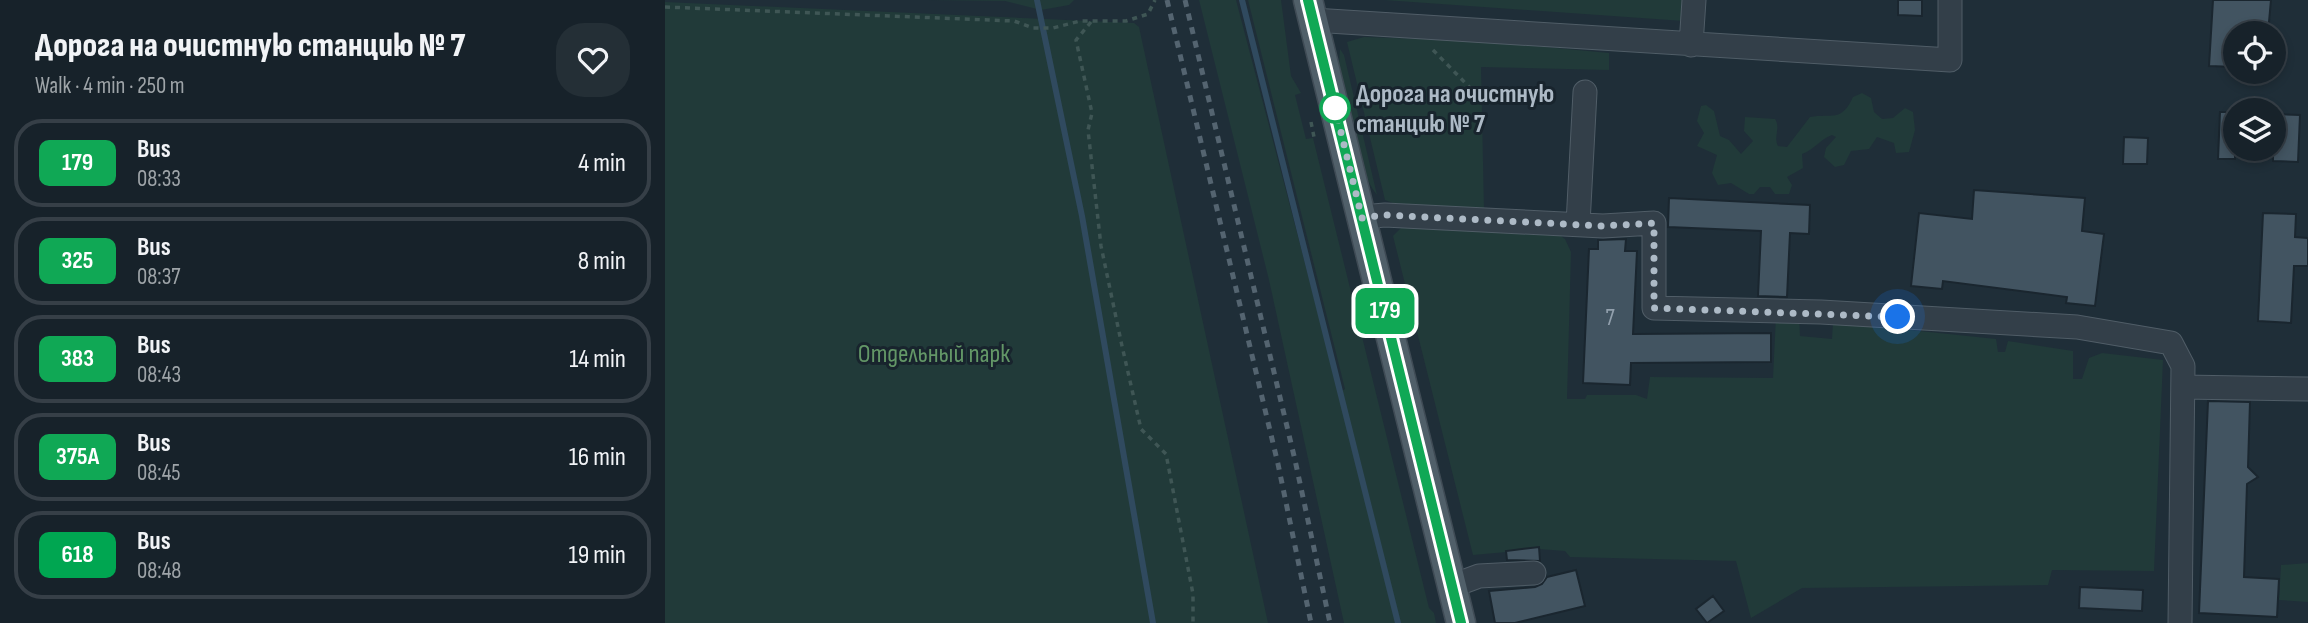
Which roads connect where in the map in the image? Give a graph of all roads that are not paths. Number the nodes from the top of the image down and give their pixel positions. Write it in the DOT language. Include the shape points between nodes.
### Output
graph roads {
  1 [pos="1694,0"];
  2 [pos="1950,0"];
  3 [pos="1310,10"];
  4 [pos="1691,45"];
  5 [pos="1585,92"];
  6 [pos="1362,218"];
  7 [pos="1578,224"];
  8 [pos="2183,387"];
  9 [pos="2308,388"];
  10 [pos="1534,573"];
  11 [pos="1452,586"];
  12 [pos="1461,623"];
  13 [pos="2180,623"];
  1 -- 4 [label="lane"];
  2 -- 4 [label="lane" via="1950,60"];
  3 -- 4 [label="lane" via="1411,25"];
  3 -- 6 [label="main road"];
  5 -- 7 [label="lane"];
  6 -- 7 [label="lane" via="1385,215"];
  6 -- 11 [label="main road"];
  7 -- 8 [label="lane" via="1654,223 1654,308 2077,327 2172,343 2183,366"];
  8 -- 9 [label="lane"];
  8 -- 13 [label="lane"];
  10 -- 11 [label="lane" via="1479,576"];
  11 -- 12 [label="main road"];
}
